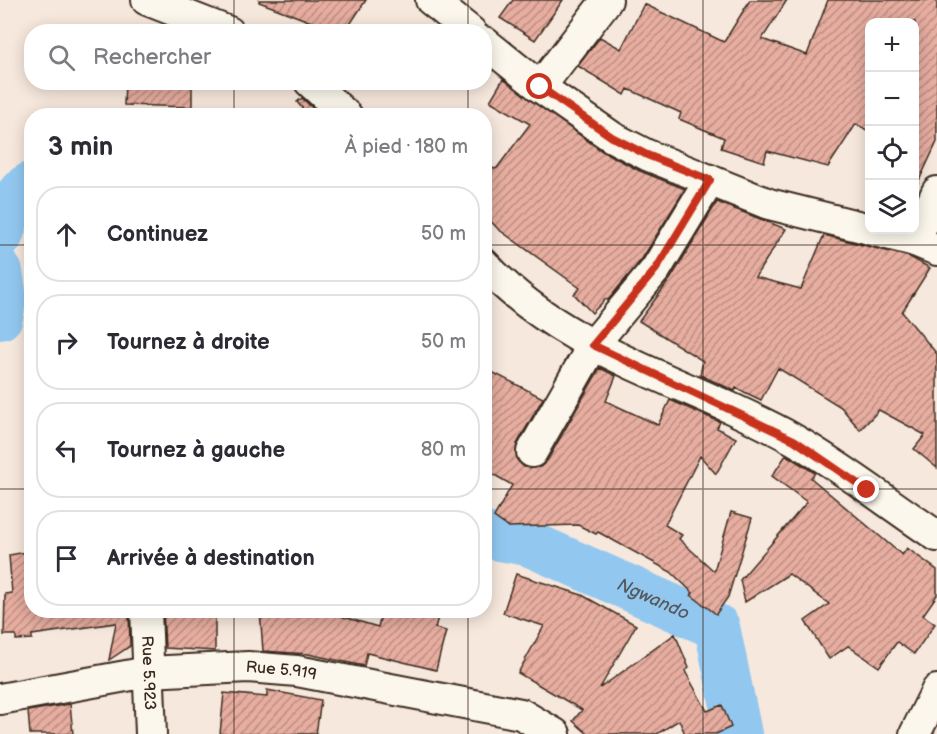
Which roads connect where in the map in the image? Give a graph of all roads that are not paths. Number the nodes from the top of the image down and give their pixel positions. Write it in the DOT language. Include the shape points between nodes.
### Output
graph roads {
  1 [pos="147,0"];
  2 [pos="431,0"];
  3 [pos="608,0"];
  4 [pos="208,24"];
  5 [pos="461,24"];
  6 [pos="492,48"];
  7 [pos="540,87"];
  8 [pos="319,90"];
  9 [pos="338,108"];
  10 [pos="710,180"];
  11 [pos="937,192"];
  12 [pos="865,228"];
  13 [pos="888,234"];
  14 [pos="926,245"];
  15 [pos="492,272"];
  16 [pos="593,345"];
  17 [pos="532,452"];
  18 [pos="937,536"];
  19 [pos="146,618"];
  20 [pos="148,672"];
  21 [pos="937,690"];
  22 [pos="0,699"];
  23 [pos="151,734"];
  24 [pos="555,734"];
  25 [pos="915,734"];
  1 -- 4 [label="street"];
  2 -- 5 [label="street"];
  3 -- 7 [label="street"];
  6 -- 7 [label="street"];
  7 -- 10 [label="street" via="612,137"];
  8 -- 9 [label="street"];
  10 -- 12 [label="street" via="770,204"];
  10 -- 16 [label="street" via="656,269"];
  11 -- 14 [label="street"];
  13 -- 14 [label="street"];
  15 -- 16 [label="street" via="540,315"];
  16 -- 17 [label="street"];
  16 -- 18 [label="street" via="794,440"];
  19 -- 20 [label="street, Rue 5.923"];
  20 -- 22 [label="street, Rue 5.919"];
  20 -- 23 [label="street, Rue 5.923"];
  20 -- 24 [label="street, Rue 5.919" via="248,667 297,671 521,714"];
  21 -- 25 [label="street"];
}
